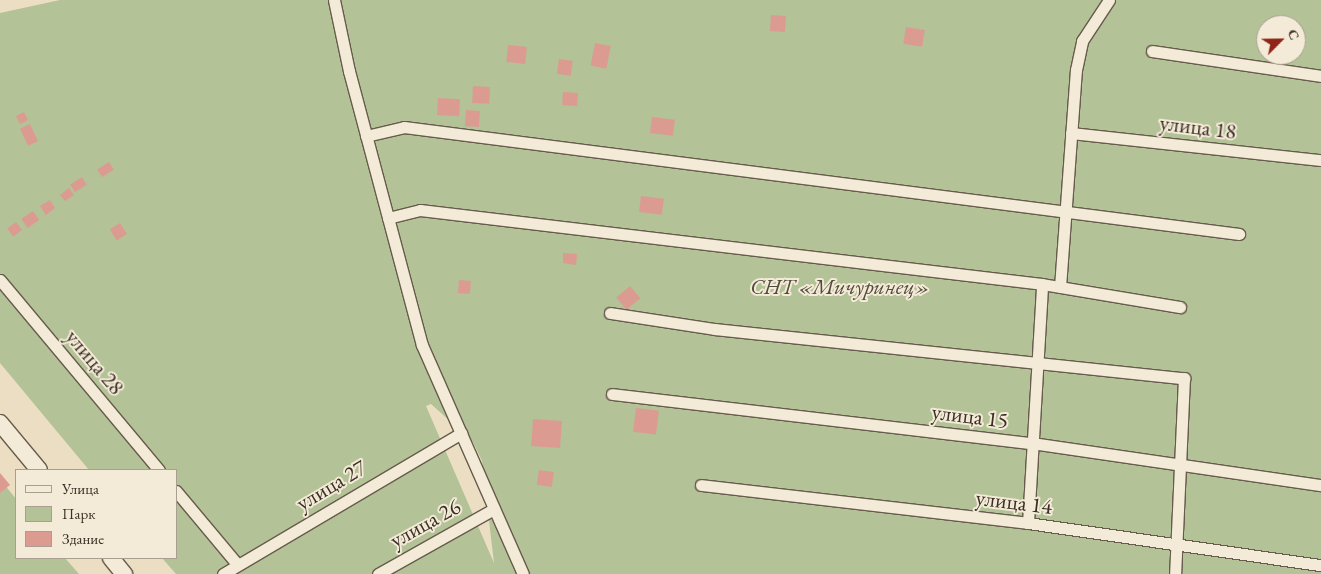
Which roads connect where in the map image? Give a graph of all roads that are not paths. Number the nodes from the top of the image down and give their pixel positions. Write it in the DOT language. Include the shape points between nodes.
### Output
graph roads {
  1 [pos="334,0"];
  2 [pos="1109,0"];
  3 [pos="1152,51"];
  4 [pos="1321,76"];
  5 [pos="1072,133"];
  6 [pos="366,136"];
  7 [pos="1321,160"];
  8 [pos="1067,213"];
  9 [pos="388,218"];
  10 [pos="1239,234"];
  11 [pos="0,280"];
  12 [pos="1042,284"];
  13 [pos="1060,287"];
  14 [pos="1180,307"];
  15 [pos="610,313"];
  16 [pos="1036,363"];
  17 [pos="612,394"];
  18 [pos="0,423"];
  19 [pos="461,433"];
  20 [pos="1032,443"];
  21 [pos="1180,464"];
  22 [pos="38,469"];
  23 [pos="158,469"];
  24 [pos="701,485"];
  25 [pos="1321,485"];
  26 [pos="178,493"];
  27 [pos="494,509"];
  28 [pos="1028,523"];
  29 [pos="1176,547"];
  30 [pos="112,559"];
  31 [pos="237,564"];
  32 [pos="1321,565"];
  33 [pos="124,574"];
  34 [pos="223,574"];
  35 [pos="378,574"];
  36 [pos="523,574"];
  37 [pos="1174,574"];
  1 -- 6 [label="street"];
  2 -- 5 [label="street" via="1082,40"];
  3 -- 4 [label="street"];
  5 -- 7 [label="street, улица 18"];
  5 -- 8 [label="street"];
  6 -- 8 [label="street" via="404,127"];
  6 -- 9 [label="street"];
  8 -- 10 [label="street"];
  8 -- 13 [label="street"];
  9 -- 12 [label="street" via="420,210"];
  9 -- 19 [label="street" via="422,345"];
  11 -- 23 [label="street, улица 28"];
  12 -- 13 [label="street"];
  12 -- 16 [label="street"];
  13 -- 14 [label="street"];
  15 -- 16 [label="street" via="715,329"];
  16 -- 20 [label="street"];
  16 -- 21 [label="street" via="1184,378"];
  17 -- 20 [label="street, улица 15"];
  18 -- 22 [label="main road"];
  19 -- 27 [label="street"];
  19 -- 31 [label="street, улица 27"];
  20 -- 21 [label="street, улица 15"];
  20 -- 28 [label="street"];
  21 -- 25 [label="street, улица 15"];
  21 -- 29 [label="street"];
  24 -- 28 [label="street, улица 14"];
  26 -- 31 [label="street"];
  27 -- 35 [label="street, улица 26"];
  27 -- 36 [label="street"];
  28 -- 29 [label="street, улица 14"];
  29 -- 32 [label="street, улица 14"];
  29 -- 37 [label="street"];
  30 -- 33 [label="main road"];
  31 -- 34 [label="street, улица 27"];
}
